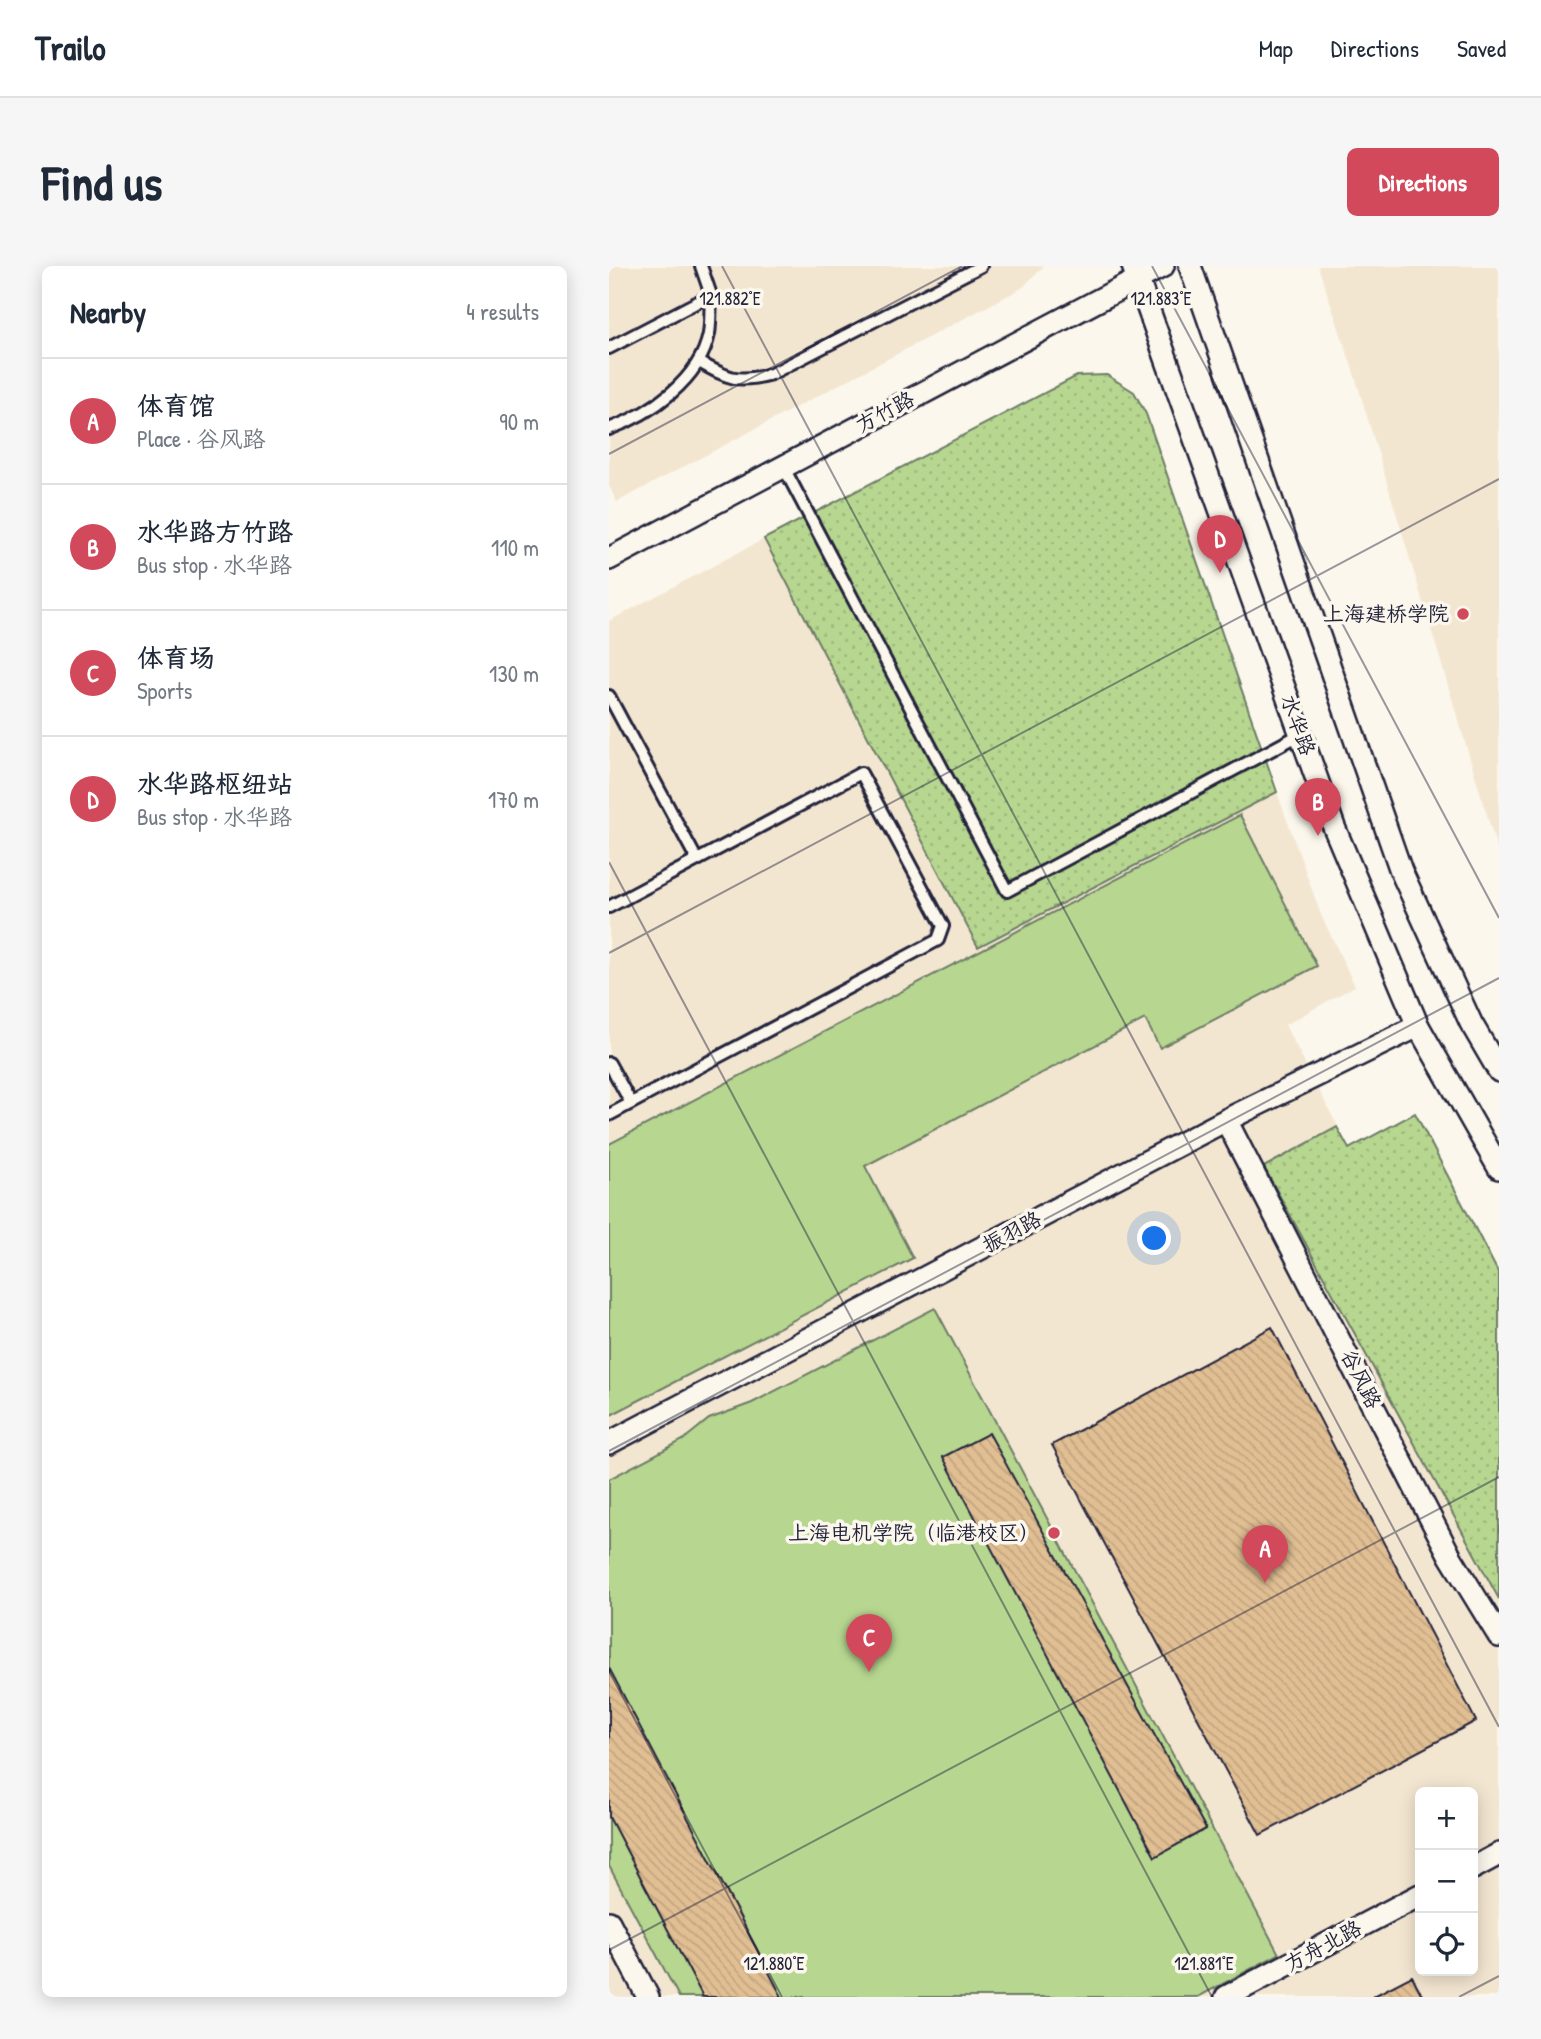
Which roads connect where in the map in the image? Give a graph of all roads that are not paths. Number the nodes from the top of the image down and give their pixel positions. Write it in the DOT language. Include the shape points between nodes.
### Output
graph roads {
  1 [pos="701,266"];
  2 [pos="981,266"];
  3 [pos="1163,266"];
  4 [pos="1190,266"];
  5 [pos="1135,272"];
  6 [pos="711,295"];
  7 [pos="609,348"];
  8 [pos="699,362"];
  9 [pos="609,429"];
  10 [pos="783,466"];
  11 [pos="609,559"];
  12 [pos="609,696"];
  13 [pos="1301,733"];
  14 [pos="697,860"];
  15 [pos="609,907"];
  16 [pos="1418,1026"];
  17 [pos="609,1063"];
  18 [pos="1499,1071"];
  19 [pos="631,1103"];
  20 [pos="609,1115"];
  21 [pos="1226,1120"];
  22 [pos="1499,1168"];
  23 [pos="609,1443"];
  24 [pos="1499,1636"];
  25 [pos="1499,1854"];
  26 [pos="1478,1865"];
  27 [pos="1415,1898"];
  28 [pos="609,1922"];
  29 [pos="648,1997"];
  30 [pos="1226,1997"];
  1 -- 6 [label="lane"];
  2 -- 8 [label="lane" via="771,374 744,382"];
  3 -- 5 [label="street, 方竹路"];
  4 -- 18 [label="street" via="1401,871 1471,1023"];
  5 -- 10 [label="street, 方竹路"];
  5 -- 13 [label="street, 水华路"];
  6 -- 7 [label="lane"];
  6 -- 8 [label="lane" via="709,334"];
  8 -- 9 [label="lane" via="672,392"];
  10 -- 11 [label="street, 方竹路"];
  10 -- 13 [label="lane" via="1007,891"];
  12 -- 14 [label="lane"];
  13 -- 16 [label="street, 水华路" via="1334,827"];
  14 -- 15 [label="lane"];
  14 -- 19 [label="lane" via="861,773 943,926 938,940"];
  16 -- 21 [label="street, 振羽路"];
  16 -- 22 [label="street, 水华路"];
  17 -- 19 [label="lane"];
  19 -- 20 [label="lane"];
  21 -- 23 [label="street, 振羽路"];
  21 -- 24 [label="street, 谷风路" via="1450,1556"];
  25 -- 26 [label="street"];
  27 -- 30 [label="street, 方舟北路"];
  28 -- 29 [label="street"];
}
